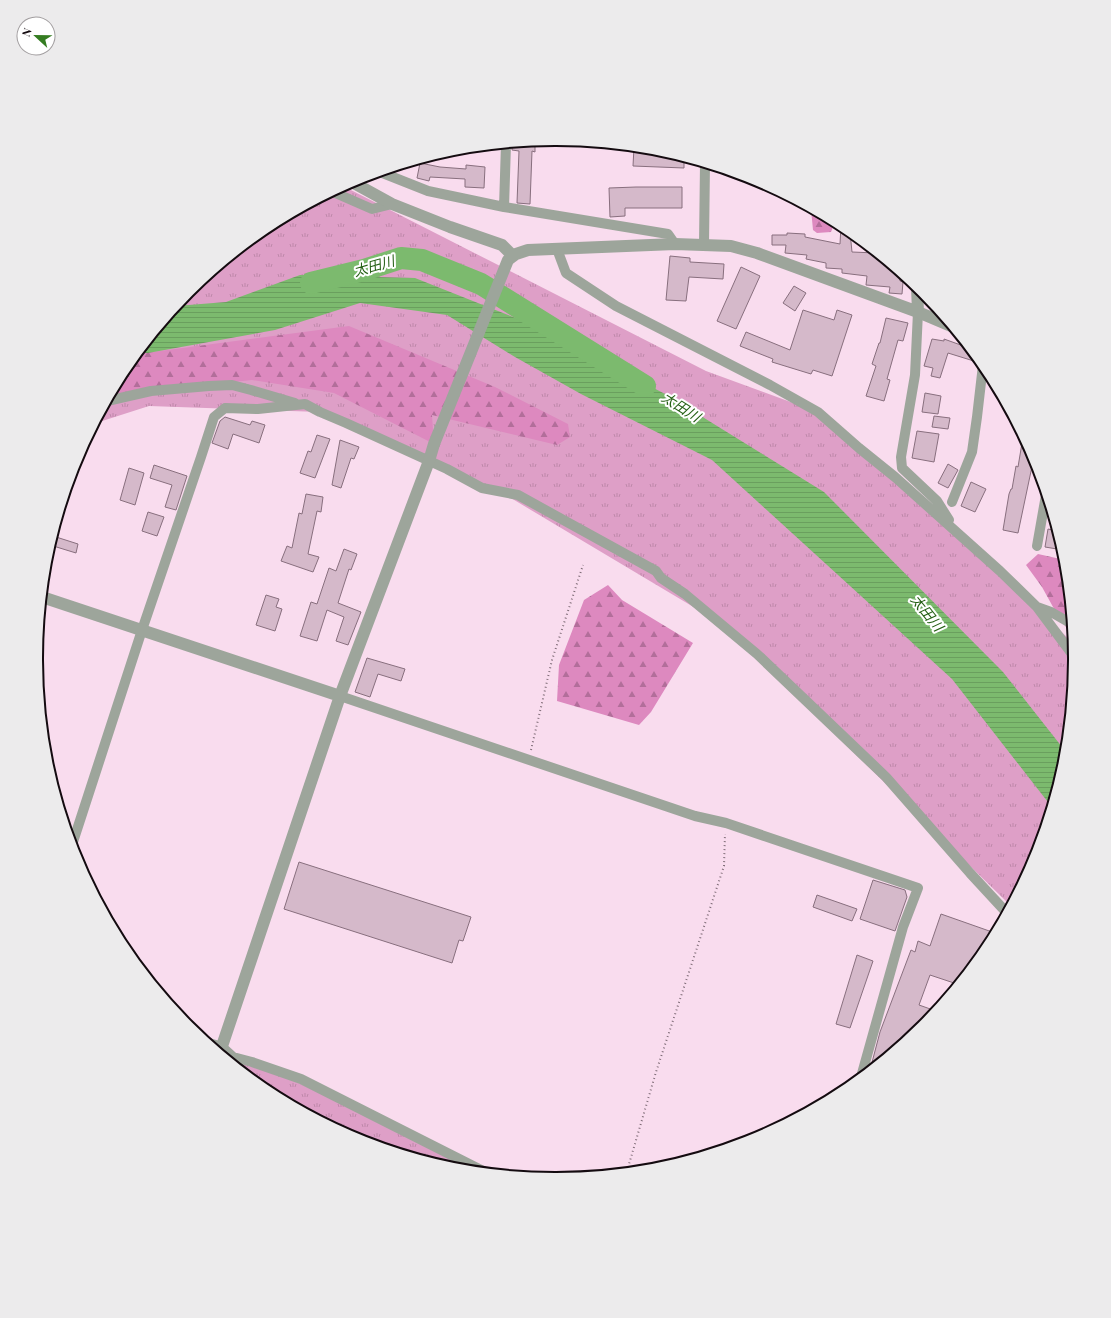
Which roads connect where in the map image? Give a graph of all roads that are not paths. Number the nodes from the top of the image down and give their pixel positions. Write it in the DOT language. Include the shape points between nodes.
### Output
graph roads {
  1 [pos="506,149"];
  2 [pos="705,169"];
  3 [pos="388,175"];
  4 [pos="359,186"];
  5 [pos="339,195"];
  6 [pos="392,204"];
  7 [pos="504,207"];
  8 [pos="675,244"];
  9 [pos="704,244"];
  10 [pos="557,249"];
  11 [pos="511,258"];
  12 [pos="917,296"];
  13 [pos="918,312"];
  14 [pos="942,322"];
  15 [pos="982,374"];
  16 [pos="114,399"];
  17 [pos="299,404"];
  18 [pos="429,461"];
  19 [pos="952,502"];
  20 [pos="1044,504"];
  21 [pos="957,532"];
  22 [pos="1037,546"];
  23 [pos="46,598"];
  24 [pos="1037,607"];
  25 [pos="1067,621"];
  26 [pos="142,630"];
  27 [pos="1068,648"];
  28 [pos="340,696"];
  29 [pos="75,836"];
  30 [pos="1003,908"];
  31 [pos="222,1047"];
  32 [pos="234,1057"];
  33 [pos="863,1069"];
  34 [pos="469,1164"];
  1 -- 7 [label="street"];
  2 -- 9 [label="street"];
  3 -- 7 [label="street" via="428,191"];
  4 -- 6 [label="street"];
  5 -- 6 [label="street" via="372,209"];
  6 -- 11 [label="street" via="502,245"];
  7 -- 8 [label="street" via="668,234"];
  8 -- 9 [label="street"];
  8 -- 10 [label="street"];
  9 -- 13 [label="street" via="731,246 756,253"];
  10 -- 11 [label="street" via="528,250"];
  10 -- 21 [label="street" via="566,273 616,306 818,412"];
  11 -- 18 [label="street"];
  12 -- 13 [label="street"];
  13 -- 14 [label="street"];
  13 -- 21 [label="street" via="915,375 901,457 902,468 937,501"];
  15 -- 19 [label="street" via="972,452"];
  16 -- 17 [label="street" via="151,391 232,385"];
  17 -- 18 [label="street" via="305,404"];
  17 -- 26 [label="street" via="258,409 225,408 214,417"];
  18 -- 28 [label="street"];
  18 -- 30 [label="street" via="482,488 518,495 656,571 661,578 686,594 757,654 886,777"];
  20 -- 22 [label="street"];
  21 -- 24 [label="street"];
  23 -- 26 [label="street"];
  24 -- 25 [label="street"];
  24 -- 27 [label="street"];
  26 -- 28 [label="street"];
  26 -- 29 [label="street"];
  28 -- 31 [label="street"];
  28 -- 33 [label="street" via="695,816 726,822 918,888 903,927"];
  32 -- 34 [label="street" via="301,1079"];
}
